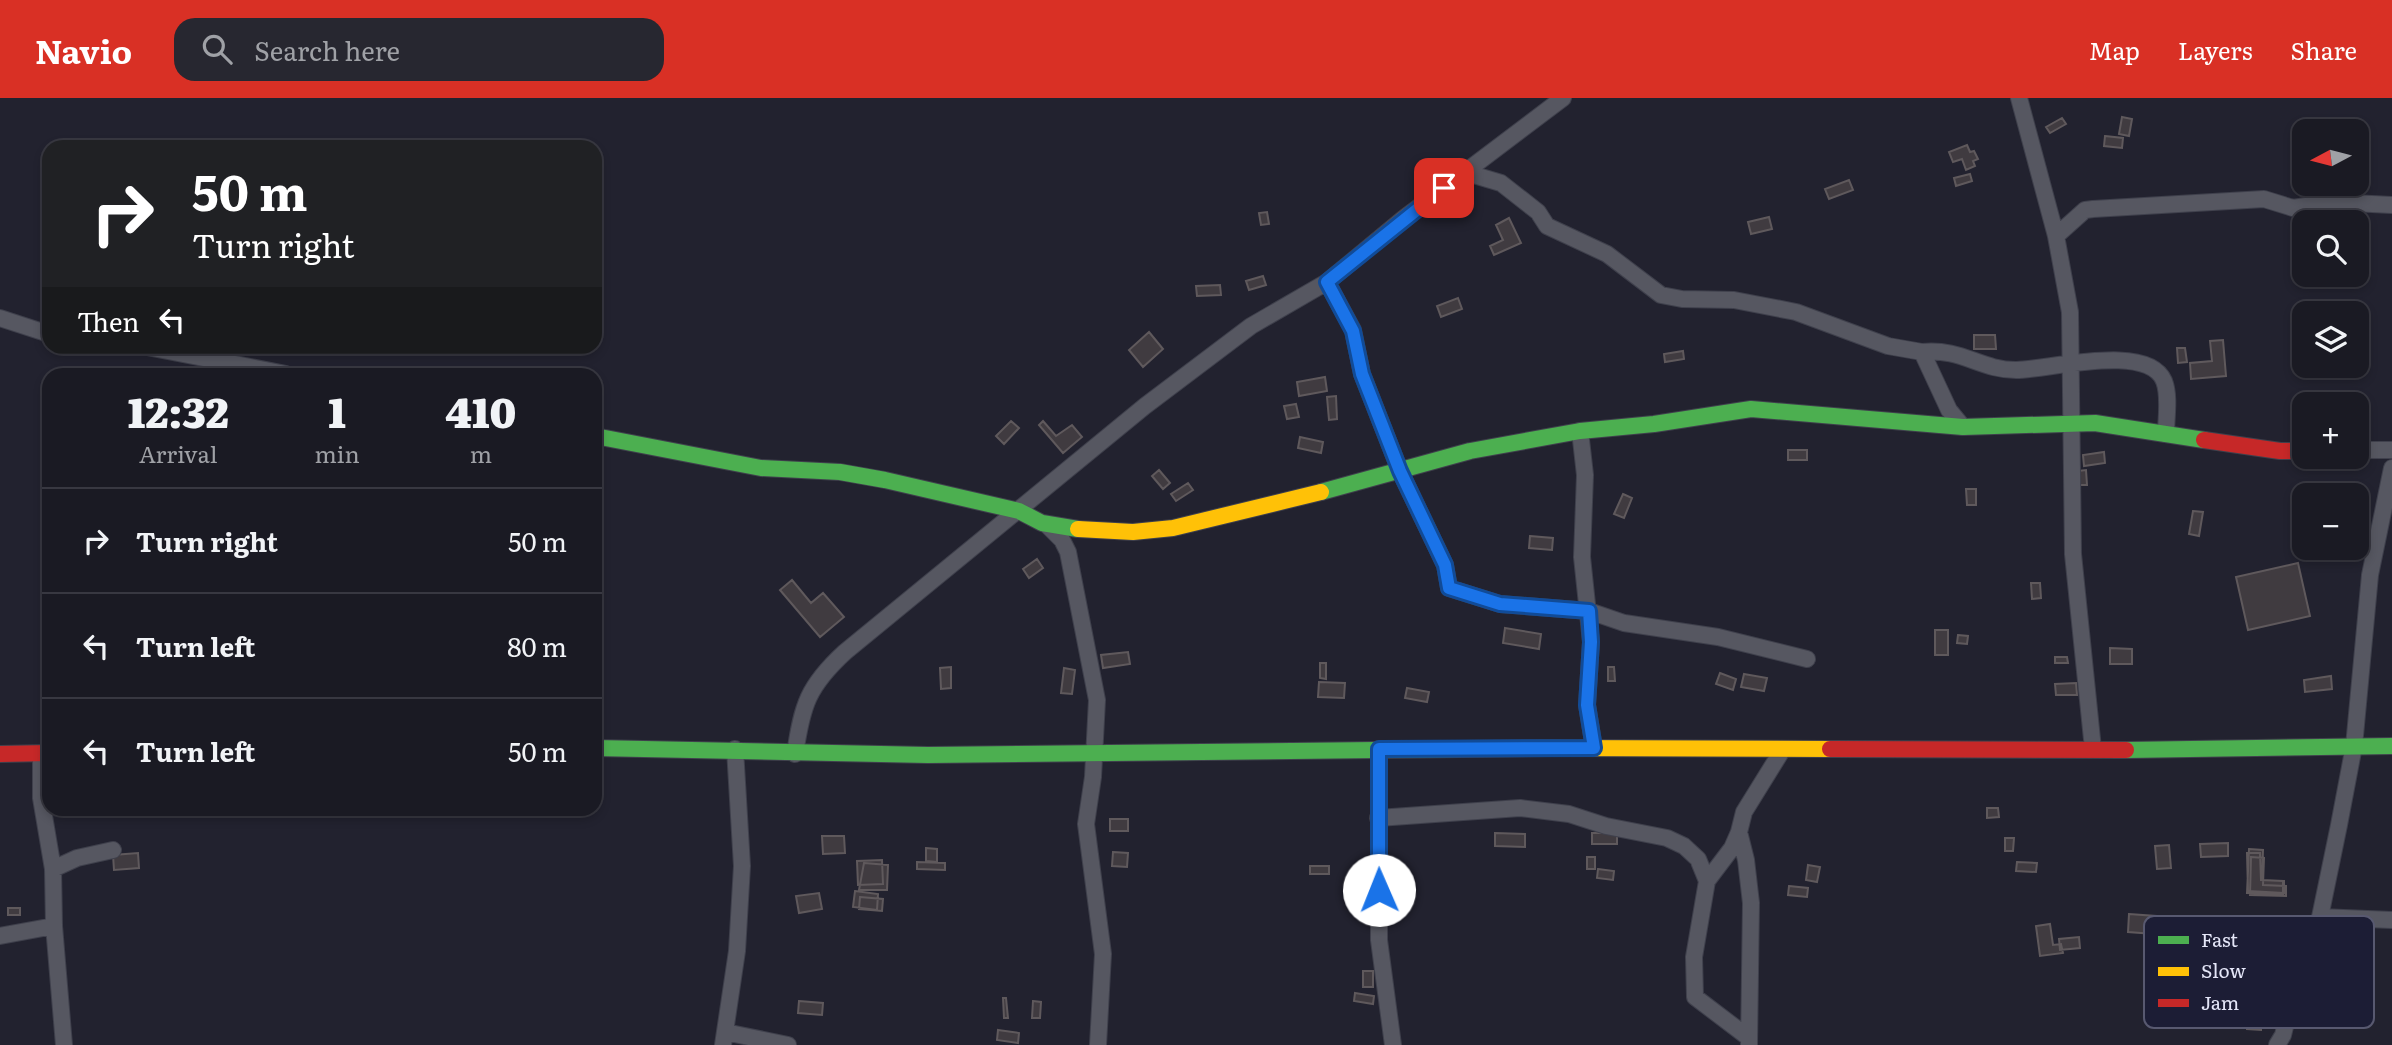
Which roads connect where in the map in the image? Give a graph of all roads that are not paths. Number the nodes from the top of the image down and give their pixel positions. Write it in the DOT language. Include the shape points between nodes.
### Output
graph roads {
  1 [pos="1563,98"];
  2 [pos="2019,98"];
  3 [pos="1464,172"];
  4 [pos="2392,205"];
  5 [pos="2056,236"];
  6 [pos="1327,282"];
  7 [pos="0,318"];
  8 [pos="42,332"];
  9 [pos="1922,352"];
  10 [pos="183,354"];
  11 [pos="2073,362"];
  12 [pos="255,368"];
  13 [pos="2071,424"];
  14 [pos="1963,427"];
  15 [pos="1580,431"];
  16 [pos="2166,434"];
  17 [pos="602,437"];
  18 [pos="2369,450"];
  19 [pos="2392,450"];
  20 [pos="2292,451"];
  21 [pos="2392,468"];
  22 [pos="1400,471"];
  23 [pos="1019,511"];
  24 [pos="1046,524"];
  25 [pos="1589,611"];
  26 [pos="1807,659"];
  27 [pos="2354,746"];
  28 [pos="2392,746"];
  29 [pos="602,748"];
  30 [pos="1594,748"];
  31 [pos="735,749"];
  32 [pos="1379,749"];
  33 [pos="1783,749"];
  34 [pos="2094,749"];
  35 [pos="1093,751"];
  36 [pos="42,753"];
  37 [pos="0,754"];
  38 [pos="795,754"];
  39 [pos="43,816"];
  40 [pos="1378,818"];
  41 [pos="1740,832"];
  42 [pos="113,850"];
  43 [pos="53,869"];
  44 [pos="1707,881"];
  45 [pos="2320,916"];
  46 [pos="2374,919"];
  47 [pos="2392,920"];
  48 [pos="54,926"];
  49 [pos="0,936"];
  50 [pos="2285,1028"];
  51 [pos="724,1039"];
  52 [pos="1749,1042"];
  53 [pos="64,1045"];
  54 [pos="788,1045"];
  55 [pos="1098,1045"];
  56 [pos="1393,1045"];
  57 [pos="2277,1045"];
  1 -- 3 [label="street"];
  2 -- 5 [label="street"];
  3 -- 6 [label="street"];
  3 -- 9 [label="street" via="1501,183 1528,202 1547,226 1607,254 1661,295 1734,300 1796,312 1888,346"];
  4 -- 5 [label="street" via="2332,202 2293,208 2264,199 2093,209 2085,210"];
  5 -- 11 [label="street" via="2070,312"];
  6 -- 22 [label="street" via="1353,331 1362,374"];
  6 -- 23 [label="street" via="1251,326"];
  7 -- 8 [label="street"];
  9 -- 11 [label="street" via="1952,351 1989,366 2014,370"];
  9 -- 14 [label="street"];
  10 -- 12 [label="street"];
  11 -- 13 [label="street"];
  11 -- 16 [label="street" via="2130,361 2152,366 2165,383"];
  13 -- 14 [label="main road"];
  13 -- 16 [label="main road" via="2095,423"];
  13 -- 34 [label="street" via="2073,554"];
  14 -- 15 [label="main road" via="1751,410"];
  15 -- 22 [label="main road" via="1470,451"];
  15 -- 25 [label="street" via="1585,475 1582,556"];
  16 -- 20 [label="main road"];
  17 -- 23 [label="main road" via="761,468 840,472"];
  18 -- 19 [label="street"];
  21 -- 27 [label="street" via="2370,575"];
  22 -- 24 [label="main road" via="1266,507 1133,533"];
  22 -- 25 [label="street" via="1445,565 1449,588 1500,604"];
  23 -- 24 [label="main road"];
  23 -- 38 [label="street" via="821,675 801,713"];
  24 -- 35 [label="street" via="1068,552 1097,699"];
  25 -- 26 [label="street" via="1624,623 1718,637"];
  25 -- 30 [label="street" via="1587,705"];
  27 -- 28 [label="main road"];
  27 -- 34 [label="main road"];
  27 -- 45 [label="street"];
  29 -- 31 [label="main road"];
  30 -- 32 [label="main road"];
  30 -- 33 [label="main road"];
  31 -- 38 [label="main road"];
  31 -- 51 [label="street" via="742,866 737,951"];
  32 -- 35 [label="main road"];
  32 -- 40 [label="street"];
  33 -- 34 [label="main road"];
  33 -- 41 [label="street" via="1744,811"];
  35 -- 38 [label="main road"];
  35 -- 55 [label="street" via="1086,824 1103,954"];
  36 -- 37 [label="main road"];
  39 -- 43 [label="street"];
  40 -- 44 [label="street" via="1520,808 1569,814 1685,846 1698,859"];
  40 -- 56 [label="street" via="1379,940"];
  41 -- 44 [label="street"];
  41 -- 52 [label="street" via="1751,902"];
  42 -- 43 [label="street"];
  43 -- 48 [label="street"];
  44 -- 52 [label="street" via="1694,957 1695,997"];
  46 -- 47 [label="street"];
  48 -- 49 [label="street"];
  48 -- 53 [label="street"];
  50 -- 57 [label="street"];
  51 -- 54 [label="street"];
}
